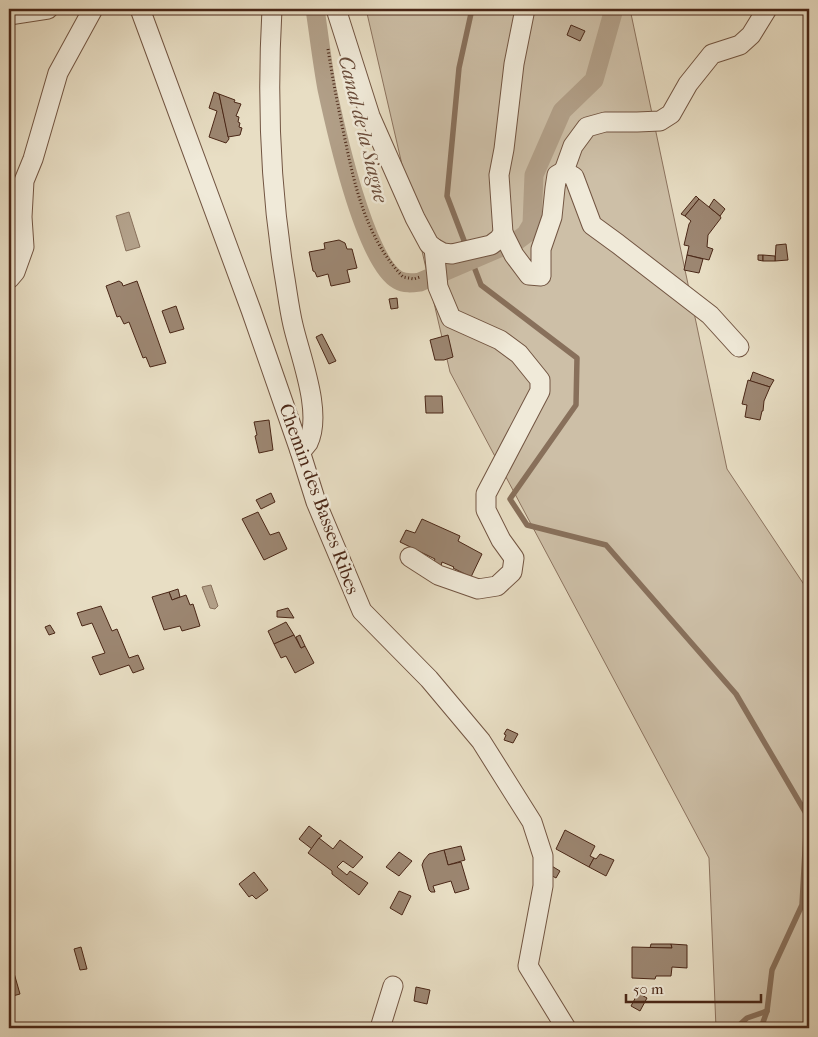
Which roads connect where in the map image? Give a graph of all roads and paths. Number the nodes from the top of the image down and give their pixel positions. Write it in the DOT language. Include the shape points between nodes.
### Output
graph roads {
  1 [pos="48,9"];
  2 [pos="93,9"];
  3 [pos="140,9"];
  4 [pos="272,9"];
  5 [pos="336,9"];
  6 [pos="525,9"];
  7 [pos="767,9"];
  8 [pos="9,15"];
  9 [pos="328,48"];
  10 [pos="564,171"];
  11 [pos="497,239"];
  12 [pos="434,248"];
  13 [pos="423,276"];
  14 [pos="9,279"];
  15 [pos="739,347"];
  16 [pos="300,451"];
  17 [pos="410,557"];
  18 [pos="392,986"];
  19 [pos="380,1028"];
  20 [pos="566,1028"];
  1 -- 8 [label="street"];
  2 -- 14 [label="street" via="58,73 24,181 24,247"];
  3 -- 16 [label="street, Chemin des Basses Ribes" via="252,310"];
  4 -- 16 [label="street" via="269,59 271,155 279,244 292,323 311,396 310,435"];
  5 -- 12 [label="street" via="370,116 415,218"];
  6 -- 11 [label="street" via="514,64 500,174"];
  7 -- 10 [label="street" via="751,35 740,45 712,54 688,84 671,114 660,121 605,122 588,127 573,146"];
  9 -- 13 [label="path" via="348,156 373,235 403,277"];
  10 -- 11 [label="street" via="557,175 552,218 541,249 540,276 529,275"];
  10 -- 15 [label="street" via="574,177 592,225 710,315"];
  11 -- 12 [label="street" via="452,254"];
  12 -- 17 [label="street" via="438,287 451,318 500,340 519,354 540,380 540,390 486,494 486,510 514,558 512,572 497,586 478,590 438,575"];
  16 -- 20 [label="street, Chemin des Basses Ribes" via="316,502 362,610 429,678 481,741 532,822 543,856 543,886 528,966"];
  18 -- 19 [label="street"];
}
